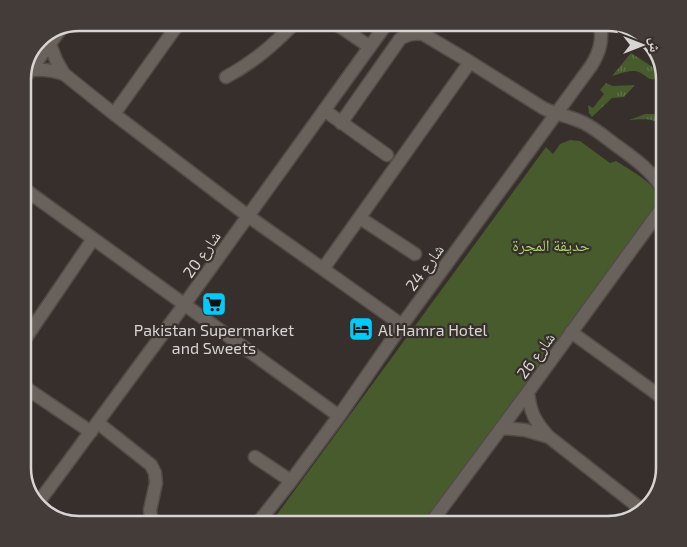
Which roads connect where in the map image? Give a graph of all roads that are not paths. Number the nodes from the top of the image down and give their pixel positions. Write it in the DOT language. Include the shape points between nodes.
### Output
graph roads {
  1 [pos="173,31"];
  2 [pos="287,31"];
  3 [pos="348,31"];
  4 [pos="381,31"];
  5 [pos="602,31"];
  6 [pos="54,39"];
  7 [pos="50,44"];
  8 [pos="370,47"];
  9 [pos="470,62"];
  10 [pos="34,65"];
  11 [pos="32,73"];
  12 [pos="64,74"];
  13 [pos="226,77"];
  14 [pos="324,110"];
  15 [pos="114,114"];
  16 [pos="555,114"];
  17 [pos="341,123"];
  18 [pos="387,156"];
  19 [pos="656,179"];
  20 [pos="31,194"];
  21 [pos="656,215"];
  22 [pos="248,216"];
  23 [pos="360,218"];
  24 [pos="93,239"];
  25 [pos="414,254"];
  26 [pos="324,269"];
  27 [pos="184,305"];
  28 [pos="402,324"];
  29 [pos="31,330"];
  30 [pos="571,332"];
  31 [pos="31,391"];
  32 [pos="528,392"];
  33 [pos="656,394"];
  34 [pos="339,416"];
  35 [pos="94,427"];
  36 [pos="501,428"];
  37 [pos="549,437"];
  38 [pos="255,457"];
  39 [pos="291,481"];
  40 [pos="42,498"];
  41 [pos="637,506"];
  42 [pos="151,516"];
  43 [pos="263,516"];
  44 [pos="436,516"];
  1 -- 15 [label="street"];
  2 -- 13 [label="street" via="264,53"];
  3 -- 8 [label="street"];
  4 -- 8 [label="street, شارع 20"];
  5 -- 16 [label="street, شارع 24" via="598,55"];
  6 -- 7 [label="street"];
  7 -- 10 [label="street"];
  7 -- 12 [label="street"];
  8 -- 14 [label="street, شارع 20"];
  9 -- 16 [label="street"];
  9 -- 17 [label="street" via="423,34 407,34 400,38"];
  9 -- 23 [label="street"];
  11 -- 12 [label="street" via="48,69"];
  12 -- 15 [label="street"];
  14 -- 17 [label="street"];
  14 -- 22 [label="street, شارع 20"];
  15 -- 22 [label="street"];
  16 -- 19 [label="street" via="576,119 594,129"];
  16 -- 28 [label="street, شارع 24"];
  17 -- 18 [label="street"];
  20 -- 24 [label="street"];
  21 -- 30 [label="street, شارع 26"];
  22 -- 26 [label="street"];
  22 -- 27 [label="street, شارع 20"];
  23 -- 25 [label="street"];
  23 -- 26 [label="street"];
  24 -- 27 [label="street"];
  24 -- 29 [label="street"];
  26 -- 28 [label="street"];
  27 -- 34 [label="street"];
  27 -- 35 [label="street, شارع 20"];
  28 -- 34 [label="street, شارع 24"];
  30 -- 32 [label="street, شارع 26"];
  30 -- 33 [label="street"];
  31 -- 35 [label="street"];
  32 -- 36 [label="street, شارع 26"];
  32 -- 37 [label="street" via="534,417"];
  34 -- 39 [label="street, شارع 24"];
  35 -- 40 [label="street, شارع 20"];
  35 -- 42 [label="street" via="150,465 156,483"];
  36 -- 37 [label="street"];
  36 -- 44 [label="street, شارع 26"];
  37 -- 41 [label="street"];
  38 -- 39 [label="street"];
  39 -- 43 [label="street, شارع 24"];
}
